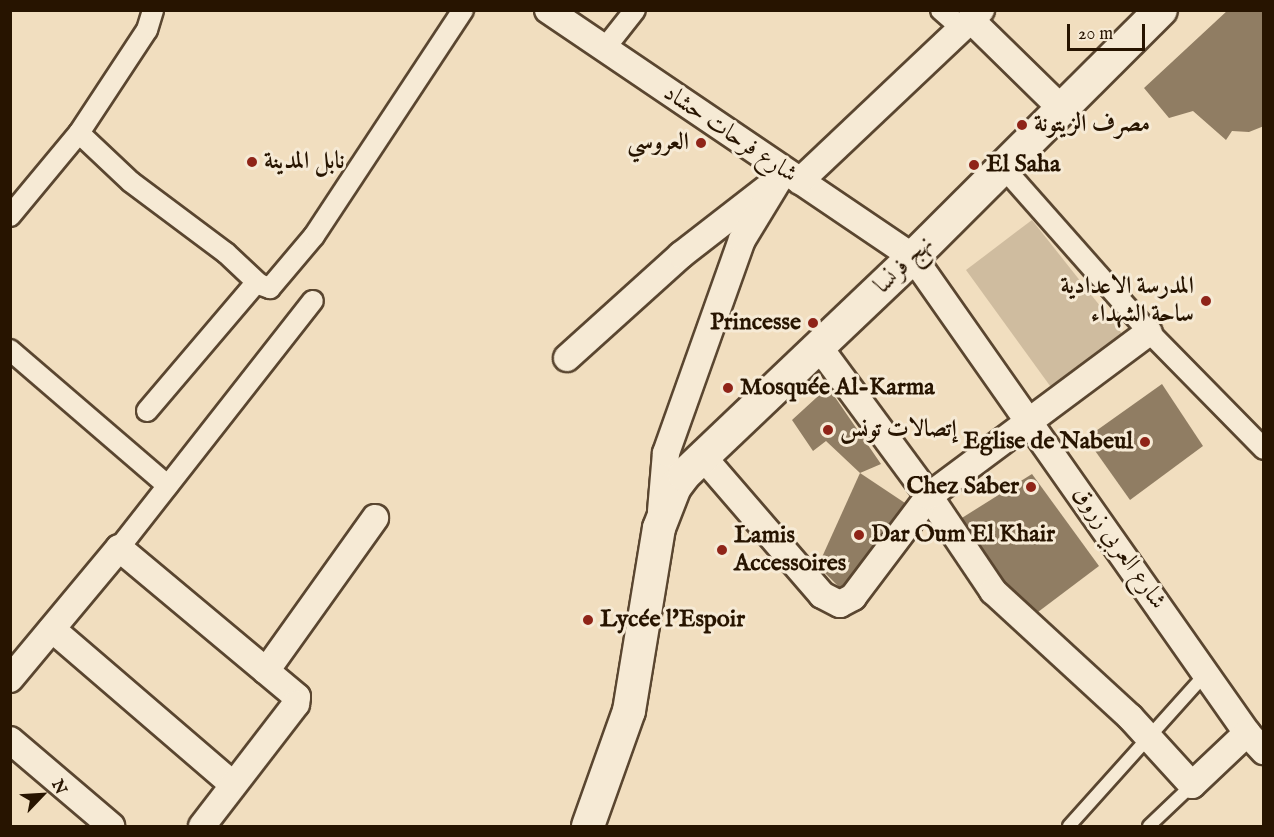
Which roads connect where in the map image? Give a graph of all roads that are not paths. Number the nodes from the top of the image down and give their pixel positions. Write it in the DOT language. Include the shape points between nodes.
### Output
graph roads {
  1 [pos="153,10"];
  2 [pos="463,10"];
  3 [pos="548,10"];
  4 [pos="635,10"];
  5 [pos="942,10"];
  6 [pos="1161,10"];
  7 [pos="972,19"];
  8 [pos="605,48"];
  9 [pos="1062,109"];
  10 [pos="79,133"];
  11 [pos="1003,167"];
  12 [pos="788,177"];
  13 [pos="10,216"];
  14 [pos="913,257"];
  15 [pos="258,283"];
  16 [pos="313,301"];
  17 [pos="1149,332"];
  18 [pos="819,347"];
  19 [pos="11,354"];
  20 [pos="567,358"];
  21 [pos="147,411"];
  22 [pos="1030,421"];
  23 [pos="1263,449"];
  24 [pos="702,457"];
  25 [pos="168,486"];
  26 [pos="929,496"];
  27 [pos="375,518"];
  28 [pos="659,528"];
  29 [pos="119,548"];
  30 [pos="52,629"];
  31 [pos="266,670"];
  32 [pos="1207,672"];
  33 [pos="10,679"];
  34 [pos="1149,738"];
  35 [pos="10,740"];
  36 [pos="1255,742"];
  37 [pos="232,784"];
  38 [pos="1192,785"];
  39 [pos="111,826"];
  40 [pos="202,826"];
  41 [pos="588,826"];
  42 [pos="1070,826"];
  43 [pos="1149,826"];
  1 -- 10 [label="street" via="147,30"];
  2 -- 15 [label="street" via="314,236 270,288"];
  3 -- 8 [label="street, شارع فرحات حشاد"];
  4 -- 8 [label="street"];
  5 -- 7 [label="street"];
  6 -- 9 [label="street, نهج فرنسا"];
  7 -- 9 [label="street"];
  7 -- 12 [label="street"];
  8 -- 12 [label="street, شارع فرحات حشاد"];
  9 -- 11 [label="street, نهج فرنسا"];
  10 -- 13 [label="street"];
  10 -- 15 [label="street" via="131,182 226,253"];
  11 -- 14 [label="street, نهج فرنسا"];
  11 -- 17 [label="street"];
  12 -- 14 [label="street, شارع فرحات حشاد"];
  12 -- 20 [label="street" via="681,255"];
  12 -- 28 [label="street" via="742,240 666,453"];
  14 -- 18 [label="street, نهج فرنسا"];
  14 -- 22 [label="street, شارع العربي زروق"];
  15 -- 21 [label="street"];
  16 -- 25 [label="street"];
  17 -- 22 [label="street"];
  17 -- 23 [label="street"];
  18 -- 24 [label="street, نهج فرنسا"];
  18 -- 26 [label="street"];
  19 -- 25 [label="street"];
  22 -- 26 [label="street"];
  22 -- 32 [label="street, شارع العربي زروق"];
  24 -- 26 [label="street" via="822,595 840,604 853,597"];
  24 -- 28 [label="street, نهج فرنسا" via="675,487"];
  25 -- 29 [label="street"];
  26 -- 34 [label="street" via="993,591"];
  27 -- 31 [label="street"];
  28 -- 41 [label="street, نهج فرنسا" via="629,711"];
  29 -- 30 [label="street"];
  29 -- 31 [label="street"];
  30 -- 33 [label="street"];
  30 -- 37 [label="street"];
  31 -- 37 [label="street" via="295,694 296,704"];
  32 -- 34 [label="lane"];
  32 -- 36 [label="street, شارع العربي زروق"];
  34 -- 38 [label="street"];
  34 -- 42 [label="lane"];
  35 -- 39 [label="street"];
  36 -- 38 [label="street"];
  37 -- 40 [label="street"];
  38 -- 43 [label="lane"];
}
